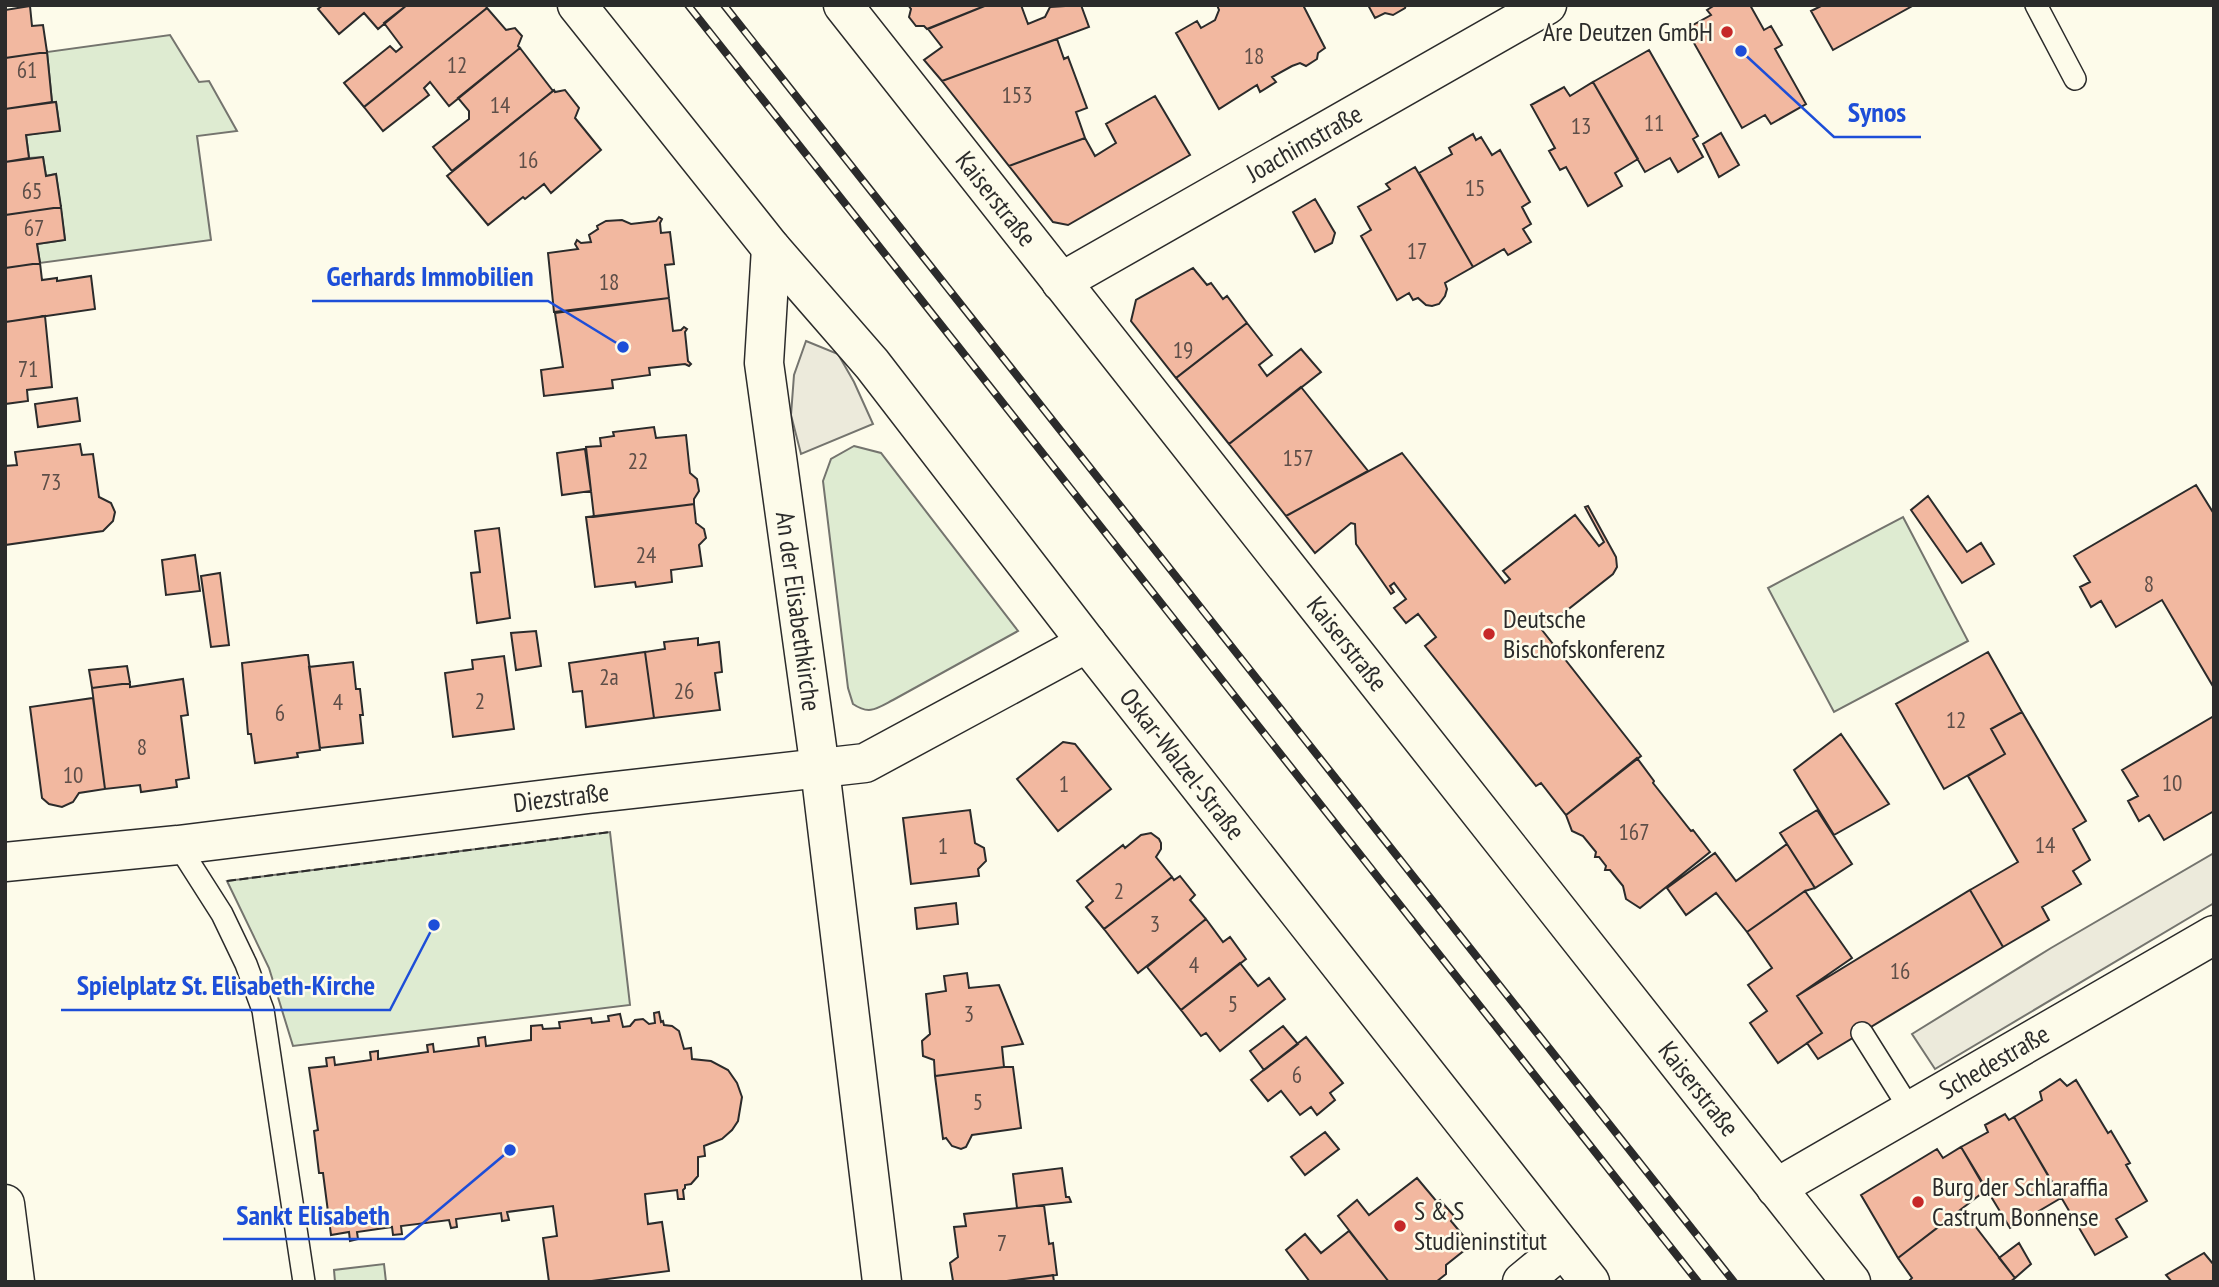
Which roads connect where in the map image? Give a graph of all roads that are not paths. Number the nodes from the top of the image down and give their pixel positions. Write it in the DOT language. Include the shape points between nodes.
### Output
graph roads {
  1 [pos="577,5"];
  2 [pos="843,5"];
  3 [pos="1547,5"];
  4 [pos="2036,5"];
  5 [pos="2075,79"];
  6 [pos="771,248"];
  7 [pos="1061,282"];
  8 [pos="1087,643"];
  9 [pos="820,769"];
  10 [pos="178,845"];
  11 [pos="5,862"];
  12 [pos="2214,935"];
  13 [pos="1862,1032"];
  14 [pos="1911,1111"];
  15 [pos="1787,1202"];
  16 [pos="5,1204"];
  17 [pos="1563,1248"];
  18 [pos="15,1282"];
  19 [pos="304,1282"];
  20 [pos="882,1282"];
  21 [pos="1521,1282"];
  22 [pos="1590,1282"];
  23 [pos="1851,1282"];
  1 -- 6 [label="street"];
  2 -- 7 [label="street, Kaiserstraße"];
  3 -- 7 [label="street, Joachimstraße"];
  4 -- 5 [label="lane"];
  6 -- 8 [label="street, Oskar-Walzel-Straße" via="872,365"];
  6 -- 9 [label="street, An der Elisabethkirche" via="764,363"];
  7 -- 15 [label="street, Kaiserstraße"];
  8 -- 9 [label="street, Diezstraße" via="865,763"];
  8 -- 17 [label="street, Oskar-Walzel-Straße"];
  9 -- 10 [label="street, Diezstraße"];
  9 -- 20 [label="street, An der Elisabethkirche"];
  10 -- 11 [label="street, Diezstraße"];
  10 -- 19 [label="lane" via="222,914 263,1010"];
  12 -- 14 [label="street, Schedestraße"];
  13 -- 14 [label="lane"];
  14 -- 15 [label="street, Schedestraße"];
  15 -- 23 [label="street, Kaiserstraße"];
  16 -- 18 [label="street"];
  17 -- 21 [label="street"];
  17 -- 22 [label="street, Oskar-Walzel-Straße"];
}
